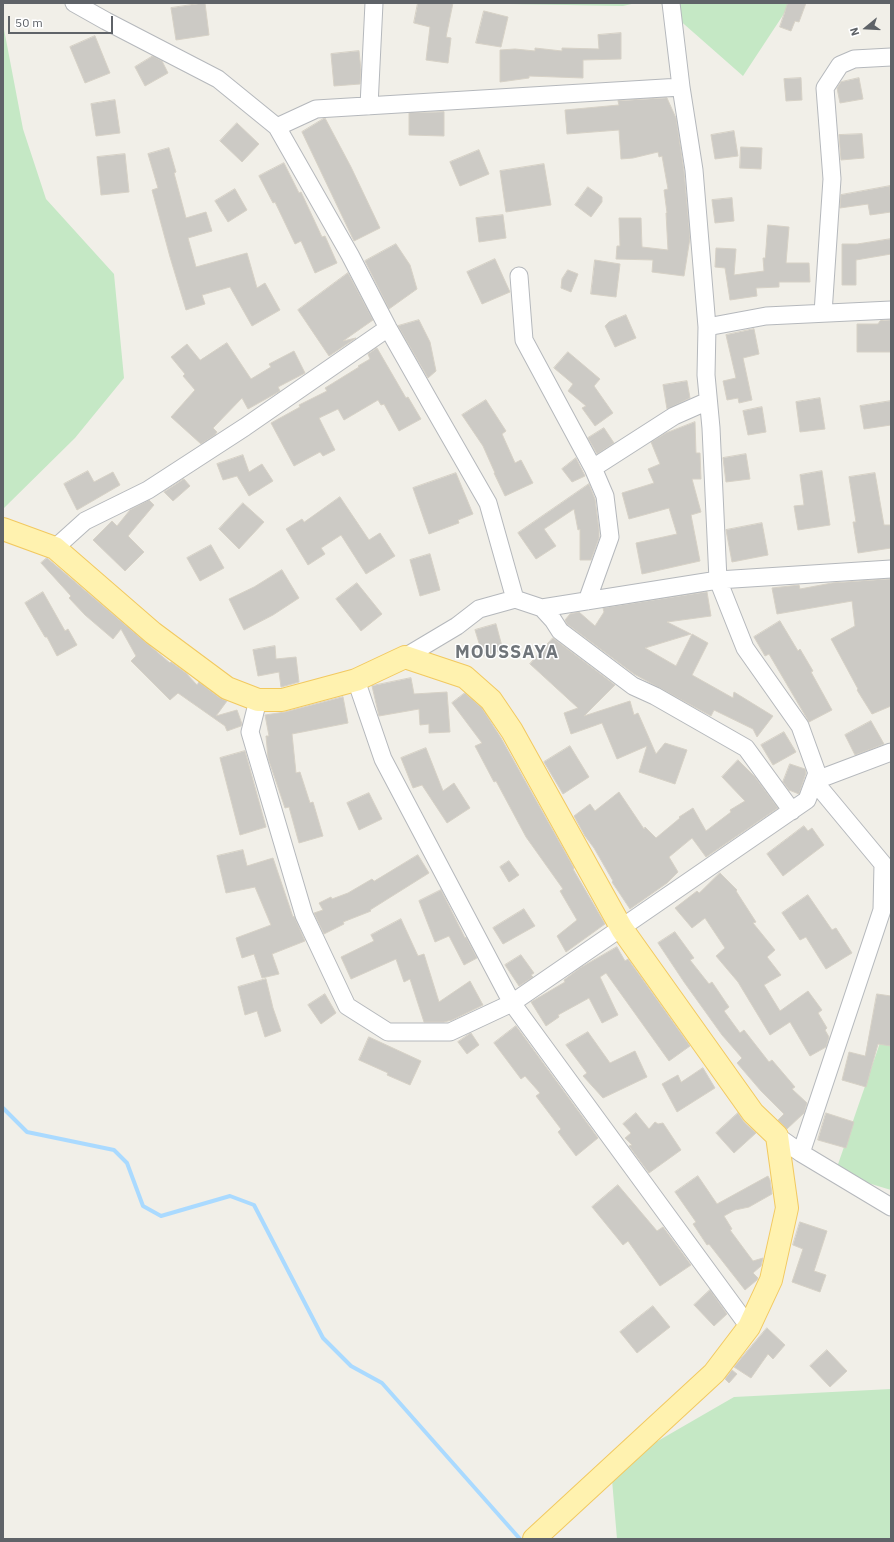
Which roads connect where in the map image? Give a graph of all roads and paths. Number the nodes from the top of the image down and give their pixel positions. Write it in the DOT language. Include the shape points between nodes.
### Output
graph roads {
  1 [pos="74,3"];
  2 [pos="374,3"];
  3 [pos="671,3"];
  4 [pos="891,57"];
  5 [pos="681,87"];
  6 [pos="369,106"];
  7 [pos="277,127"];
  8 [pos="519,276"];
  9 [pos="891,310"];
  10 [pos="824,313"];
  11 [pos="707,327"];
  12 [pos="388,328"];
  13 [pos="708,401"];
  14 [pos="593,468"];
  15 [pos="3,529"];
  16 [pos="55,548"];
  17 [pos="891,569"];
  18 [pos="718,580"];
  19 [pos="515,599"];
  20 [pos="587,601"];
  21 [pos="542,608"];
  22 [pos="405,657"];
  23 [pos="356,680"];
  24 [pos="258,700"];
  25 [pos="891,752"];
  26 [pos="814,781"];
  27 [pos="792,811"];
  28 [pos="887,858"];
  29 [pos="622,929"];
  30 [pos="512,1003"];
  31 [pos="777,1136"];
  32 [pos="801,1153"];
  33 [pos="891,1207"];
  34 [pos="748,1327"];
  35 [pos="534,1539"];
  1 -- 7 [label="street" via="218,78"];
  2 -- 6 [label="street"];
  3 -- 5 [label="street"];
  4 -- 10 [label="street" via="854,59 840,65 825,88 832,179"];
  5 -- 6 [label="street"];
  5 -- 11 [label="street" via="694,170"];
  6 -- 7 [label="street" via="316,109"];
  7 -- 12 [label="street" via="350,255"];
  8 -- 14 [label="street" via="524,340"];
  9 -- 10 [label="street"];
  10 -- 11 [label="street" via="766,316"];
  11 -- 13 [label="street"];
  12 -- 16 [label="street" via="245,428 154,486 85,521"];
  12 -- 19 [label="street" via="488,503"];
  13 -- 14 [label="street" via="674,416"];
  13 -- 18 [label="street"];
  14 -- 20 [label="street" via="605,496 610,537"];
  15 -- 16 [label="main road"];
  16 -- 24 [label="main road" via="153,633 228,688"];
  17 -- 18 [label="street"];
  18 -- 20 [label="street"];
  18 -- 26 [label="street" via="745,648 800,726 817,773"];
  19 -- 21 [label="street"];
  19 -- 22 [label="street" via="479,609 457,626"];
  20 -- 21 [label="street"];
  21 -- 27 [label="street" via="560,631 633,686 656,696 746,748"];
  22 -- 23 [label="main road"];
  22 -- 29 [label="main road" via="465,677 491,700 512,732"];
  23 -- 24 [label="main road" via="282,700"];
  23 -- 30 [label="street" via="383,759"];
  24 -- 30 [label="street" via="250,732 304,915 347,1006 388,1032 450,1032"];
  25 -- 26 [label="street"];
  26 -- 27 [label="street" via="807,800"];
  26 -- 28 [label="street"];
  27 -- 29 [label="street"];
  28 -- 32 [label="street" via="882,910"];
  29 -- 30 [label="street"];
  29 -- 31 [label="main road" via="753,1113"];
  30 -- 34 [label="street"];
  31 -- 32 [label="street"];
  31 -- 34 [label="main road" via="787,1208 771,1280"];
  32 -- 33 [label="street"];
  34 -- 35 [label="main road" via="714,1373"];
}
